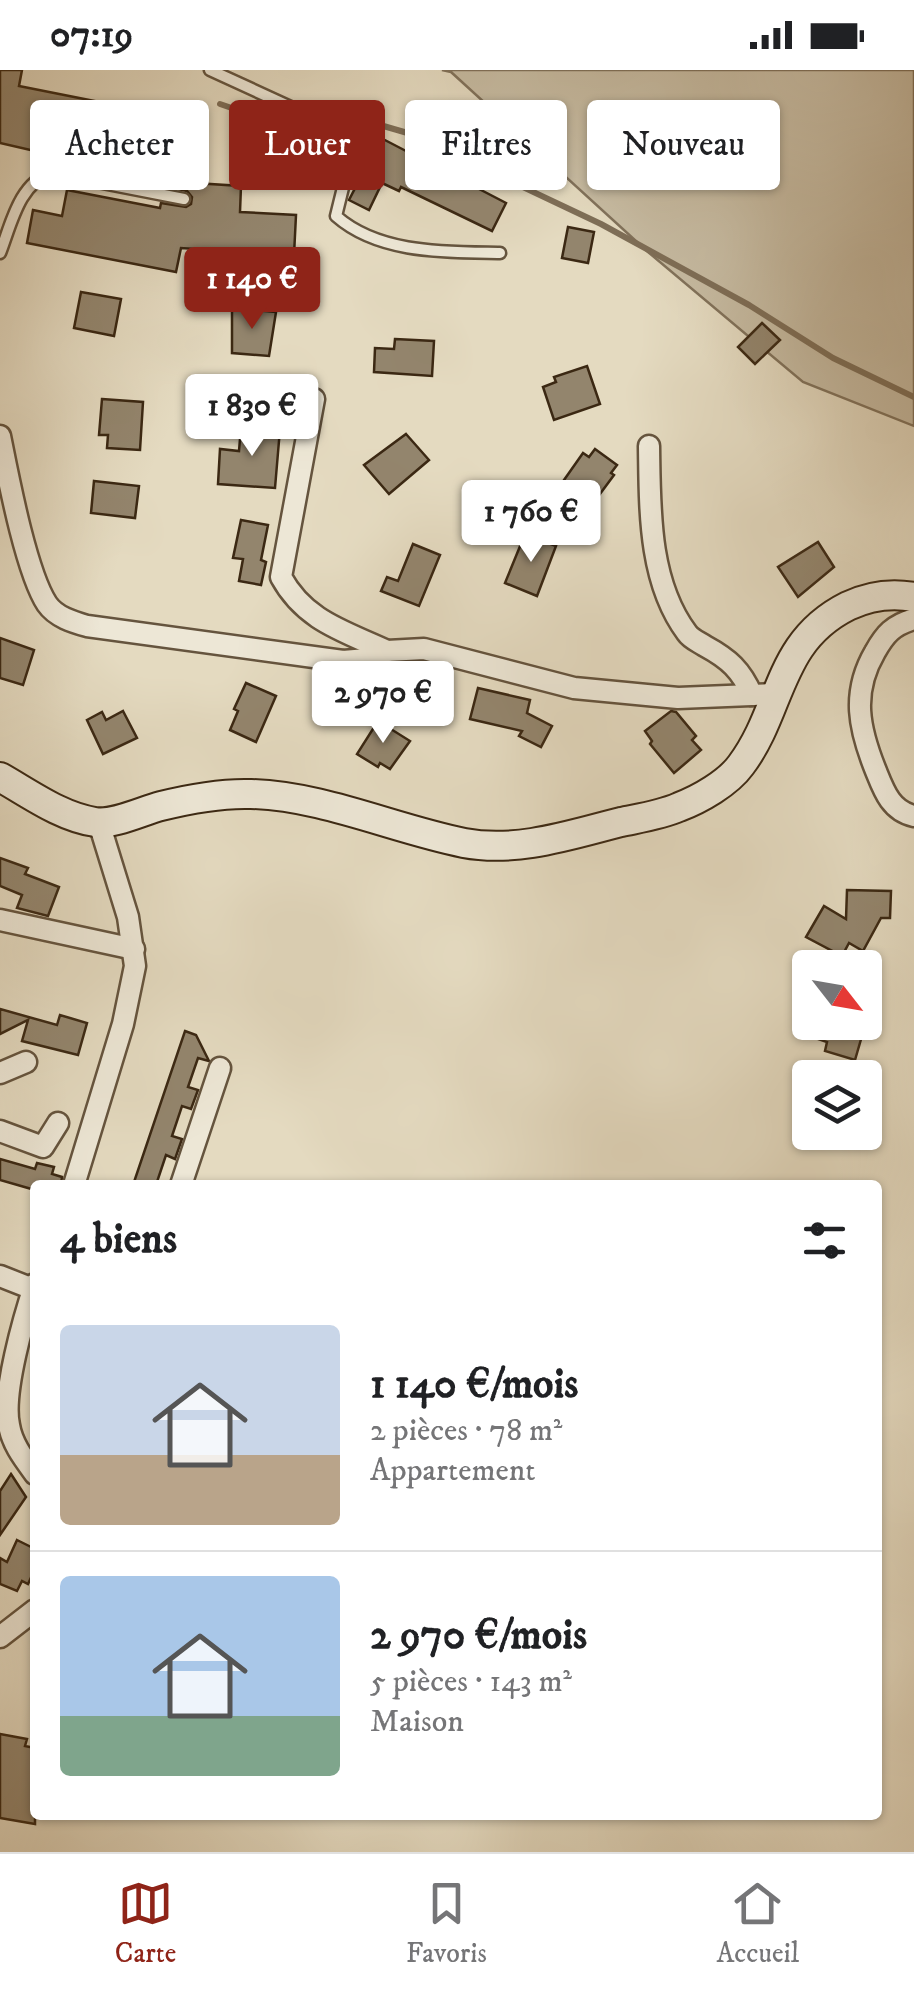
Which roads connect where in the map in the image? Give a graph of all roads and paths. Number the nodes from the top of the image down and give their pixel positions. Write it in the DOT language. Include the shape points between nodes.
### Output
graph roads {
  1 [pos="210,70"];
  2 [pos="184,199"];
  3 [pos="0,253"];
  4 [pos="500,253"];
  5 [pos="314,399"];
  6 [pos="0,436"];
  7 [pos="649,446"];
  8 [pos="914,597"];
  9 [pos="914,620"];
  10 [pos="387,650"];
  11 [pos="763,694"];
  12 [pos="0,777"];
  13 [pos="914,816"];
  14 [pos="99,824"];
  15 [pos="0,920"];
  16 [pos="134,950"];
  17 [pos="26,1062"];
  18 [pos="220,1068"];
  19 [pos="0,1073"];
  20 [pos="58,1123"];
  21 [pos="0,1131"];
  22 [pos="75,1180"];
  23 [pos="183,1180"];
  24 [pos="0,1276"];
  25 [pos="30,1286"];
  26 [pos="30,1304"];
  27 [pos="30,1467"];
  28 [pos="30,1614"];
  29 [pos="0,1636"];
  1 -- 4 [label="lane" via="343,131 352,150 336,216 351,229 422,251"];
  2 -- 3 [label="lane" via="51,173 38,177 20,200"];
  5 -- 10 [label="street" via="281,577 293,598 321,621"];
  6 -- 10 [label="street" via="31,565 48,606 66,619 343,661"];
  7 -- 11 [label="street" via="650,518 666,594 688,636 724,657"];
  8 -- 11 [label="street" via="861,600 826,617"];
  9 -- 13 [label="street" via="887,630 861,676 860,724 888,801"];
  10 -- 11 [label="street" via="424,649 574,688 678,698"];
  11 -- 14 [label="street" via="758,739 739,768 712,790 679,808 542,842 466,843 345,810 252,794 164,805"];
  12 -- 14 [label="street" via="65,814"];
  14 -- 16 [label="street"];
  15 -- 16 [label="street"];
  16 -- 22 [label="street" via="122,1024"];
  17 -- 19 [label="street"];
  18 -- 23 [label="street"];
  20 -- 21 [label="street" via="42,1147"];
  24 -- 25 [label="street"];
  26 -- 27 [label="street" via="7,1400 16,1447"];
  28 -- 29 [label="street"];
}
